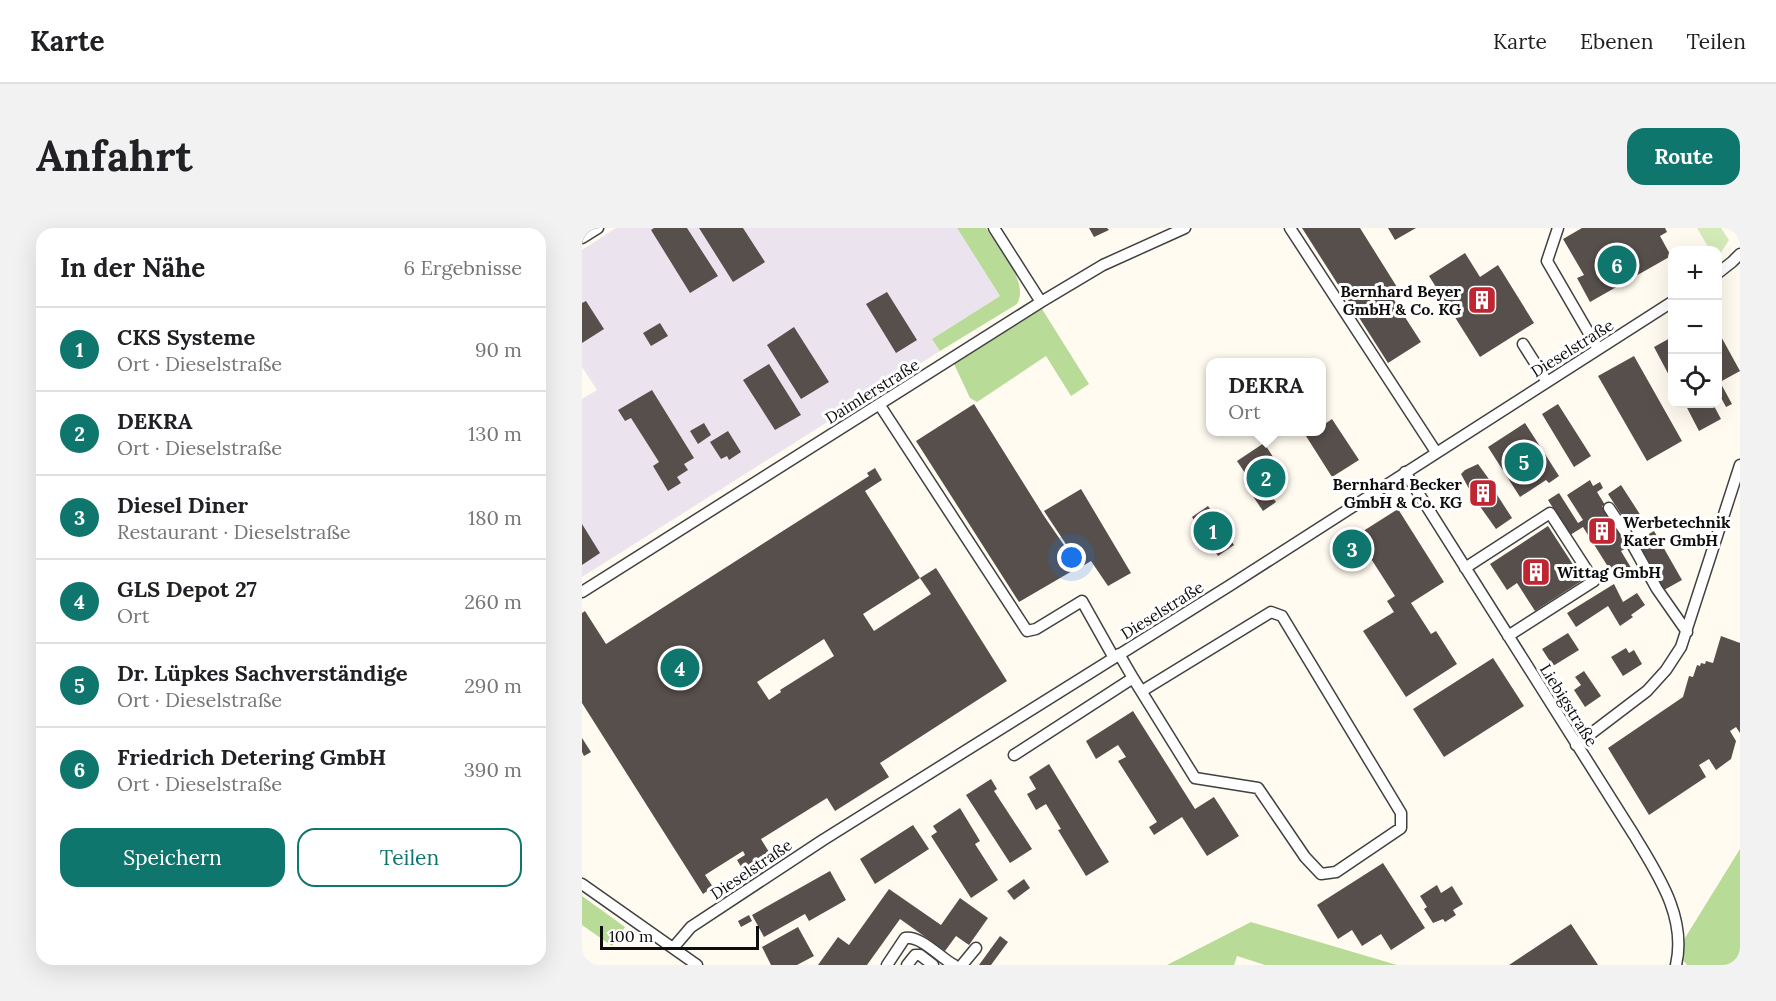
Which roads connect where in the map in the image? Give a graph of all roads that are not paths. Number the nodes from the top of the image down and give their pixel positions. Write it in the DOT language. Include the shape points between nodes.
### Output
graph roads {
  1 [pos="598,228"];
  2 [pos="994,228"];
  3 [pos="1185,228"];
  4 [pos="1290,228"];
  5 [pos="1558,228"];
  6 [pos="582,238"];
  7 [pos="1740,254"];
  8 [pos="1722,270"];
  9 [pos="1041,302"];
  10 [pos="1668,305"];
  11 [pos="1523,344"];
  12 [pos="1598,350"];
  13 [pos="1547,382"];
  14 [pos="879,404"];
  15 [pos="1436,452"];
  16 [pos="1740,465"];
  17 [pos="1405,472"];
  18 [pos="1609,508"];
  19 [pos="1465,568"];
  20 [pos="582,592"];
  21 [pos="1687,632"];
  22 [pos="1508,636"];
  23 [pos="1117,656"];
  24 [pos="1133,678"];
  25 [pos="1142,691"];
  26 [pos="1576,745"];
  27 [pos="1014,755"];
  28 [pos="582,884"];
  29 [pos="673,948"];
  30 [pos="976,948"];
  31 [pos="697,965"];
  32 [pos="887,965"];
  33 [pos="907,965"];
  34 [pos="933,965"];
  35 [pos="954,965"];
  36 [pos="962,965"];
  37 [pos="1676,965"];
  1 -- 6 [label="street"];
  2 -- 9 [label="street"];
  3 -- 9 [label="street, Daimlerstraße" via="1103,265"];
  4 -- 15 [label="street"];
  5 -- 12 [label="street" via="1547,261"];
  7 -- 8 [label="street"];
  9 -- 14 [label="street, Daimlerstraße"];
  10 -- 12 [label="street, Dieselstraße"];
  11 -- 13 [label="street"];
  12 -- 13 [label="street, Dieselstraße"];
  13 -- 15 [label="street, Dieselstraße"];
  14 -- 20 [label="street, Daimlerstraße"];
  14 -- 23 [label="street" via="1027,631 1082,601"];
  15 -- 17 [label="street, Dieselstraße"];
  16 -- 21 [label="street"];
  17 -- 19 [label="street, Liebigstraße"];
  17 -- 23 [label="street, Dieselstraße"];
  18 -- 21 [label="street" via="1657,590"];
  19 -- 22 [label="street, Liebigstraße"];
  19 -- 22 [label="street" via="1550,513 1594,582"];
  21 -- 26 [label="street" via="1666,670 1647,691"];
  22 -- 26 [label="street, Liebigstraße"];
  23 -- 24 [label="street"];
  23 -- 29 [label="street, Dieselstraße" via="823,840 691,927"];
  24 -- 25 [label="street"];
  24 -- 27 [label="street"];
  25 -- 25 [label="street" via="1195,778 1258,788 1321,874 1336,872 1401,828 1401,813 1282,616 1271,612"];
  26 -- 37 [label="street, Liebigstraße" via="1666,890 1679,937"];
  28 -- 29 [label="street"];
  29 -- 31 [label="street"];
  30 -- 36 [label="street"];
  32 -- 35 [label="street" via="905,938 916,940"];
  33 -- 34 [label="street" via="915,955 920,955"];
}
